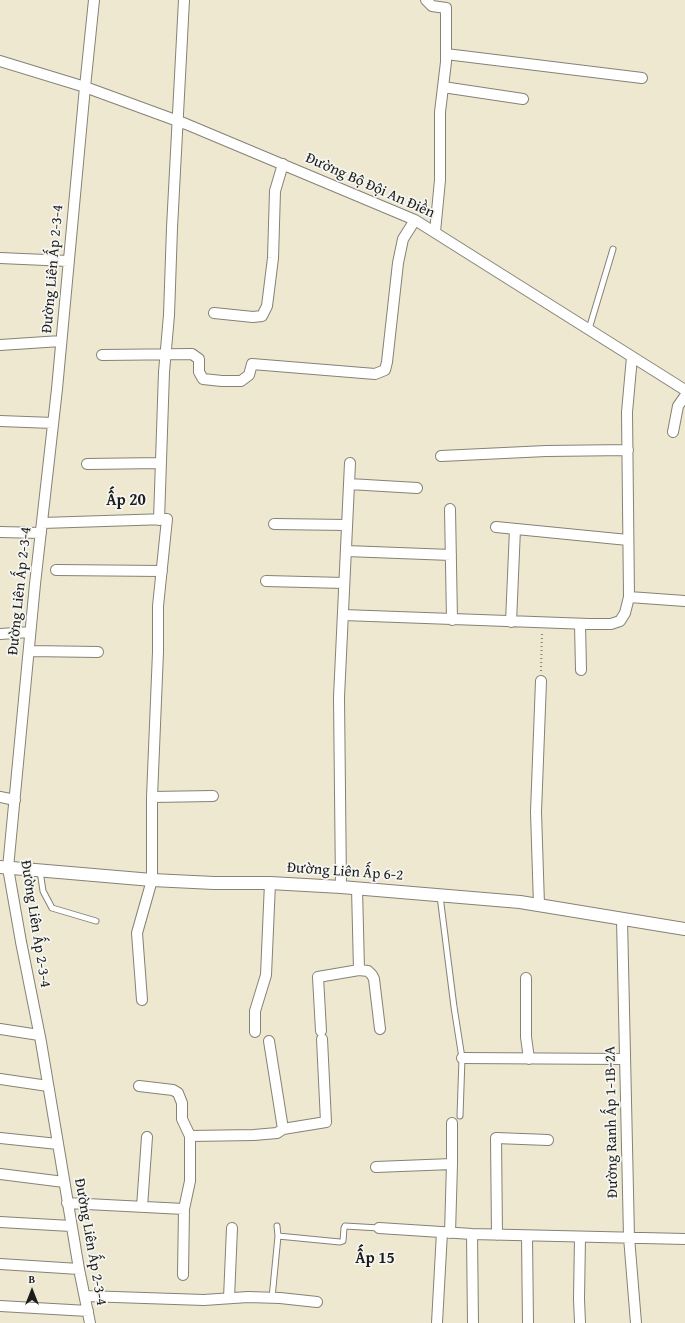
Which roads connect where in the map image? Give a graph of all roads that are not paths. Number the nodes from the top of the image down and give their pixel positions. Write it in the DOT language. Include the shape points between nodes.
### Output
graph roads {
  1 [pos="94,0"];
  2 [pos="184,0"];
  3 [pos="426,0"];
  4 [pos="446,4"];
  5 [pos="446,54"];
  6 [pos="0,61"];
  7 [pos="642,78"];
  8 [pos="84,87"];
  9 [pos="443,87"];
  10 [pos="523,99"];
  11 [pos="178,120"];
  12 [pos="282,164"];
  13 [pos="415,220"];
  14 [pos="435,232"];
  15 [pos="613,249"];
  16 [pos="0,258"];
  17 [pos="68,262"];
  18 [pos="214,313"];
  19 [pos="589,329"];
  20 [pos="61,341"];
  21 [pos="0,345"];
  22 [pos="102,355"];
  23 [pos="166,355"];
  24 [pos="632,356"];
  25 [pos="685,390"];
  26 [pos="685,396"];
  27 [pos="0,421"];
  28 [pos="54,424"];
  29 [pos="673,432"];
  30 [pos="628,450"];
  31 [pos="441,456"];
  32 [pos="160,463"];
  33 [pos="350,463"];
  34 [pos="87,464"];
  35 [pos="349,484"];
  36 [pos="417,488"];
  37 [pos="450,509"];
  38 [pos="159,520"];
  39 [pos="42,523"];
  40 [pos="274,524"];
  41 [pos="347,525"];
  42 [pos="496,527"];
  43 [pos="515,529"];
  44 [pos="0,532"];
  45 [pos="41,533"];
  46 [pos="628,540"];
  47 [pos="346,551"];
  48 [pos="451,555"];
  49 [pos="56,570"];
  50 [pos="162,571"];
  51 [pos="266,581"];
  52 [pos="344,583"];
  53 [pos="629,597"];
  54 [pos="685,601"];
  55 [pos="343,615"];
  56 [pos="452,620"];
  57 [pos="511,622"];
  58 [pos="580,624"];
  59 [pos="30,632"];
  60 [pos="0,634"];
  61 [pos="28,651"];
  62 [pos="98,652"];
  63 [pos="581,670"];
  64 [pos="541,681"];
  65 [pos="213,796"];
  66 [pos="0,797"];
  67 [pos="152,797"];
  68 [pos="15,800"];
  69 [pos="4,868"];
  70 [pos="40,870"];
  71 [pos="152,880"];
  72 [pos="270,883"];
  73 [pos="341,887"];
  74 [pos="358,888"];
  75 [pos="440,895"];
  76 [pos="539,905"];
  77 [pos="622,920"];
  78 [pos="96,921"];
  79 [pos="685,929"];
  80 [pos="359,970"];
  81 [pos="526,978"];
  82 [pos="142,1000"];
  83 [pos="380,1028"];
  84 [pos="0,1029"];
  85 [pos="255,1032"];
  86 [pos="39,1035"];
  87 [pos="268,1041"];
  88 [pos="462,1058"];
  89 [pos="529,1059"];
  90 [pos="625,1059"];
  91 [pos="0,1079"];
  92 [pos="48,1086"];
  93 [pos="139,1086"];
  94 [pos="460,1116"];
  95 [pos="452,1123"];
  96 [pos="282,1129"];
  97 [pos="190,1136"];
  98 [pos="147,1137"];
  99 [pos="0,1138"];
  100 [pos="548,1140"];
  101 [pos="58,1144"];
  102 [pos="452,1164"];
  103 [pos="376,1167"];
  104 [pos="0,1174"];
  105 [pos="64,1182"];
  106 [pos="67,1203"];
  107 [pos="142,1207"];
  108 [pos="184,1209"];
  109 [pos="0,1222"];
  110 [pos="71,1226"];
  111 [pos="277,1226"];
  112 [pos="232,1228"];
  113 [pos="379,1228"];
  114 [pos="446,1232"];
  115 [pos="472,1234"];
  116 [pos="497,1235"];
  117 [pos="278,1236"];
  118 [pos="527,1236"];
  119 [pos="580,1237"];
  120 [pos="629,1237"];
  121 [pos="685,1240"];
  122 [pos="0,1264"];
  123 [pos="79,1269"];
  124 [pos="183,1275"];
  125 [pos="85,1296"];
  126 [pos="229,1298"];
  127 [pos="272,1298"];
  128 [pos="317,1302"];
  129 [pos="0,1306"];
  130 [pos="88,1311"];
  131 [pos="90,1323"];
  132 [pos="437,1323"];
  133 [pos="473,1323"];
  134 [pos="528,1323"];
  135 [pos="580,1323"];
  136 [pos="636,1323"];
  1 -- 8 [label="street, Đường Liên Ấp 2-3-4"];
  2 -- 11 [label="street"];
  3 -- 4 [label="street" via="432,6"];
  4 -- 5 [label="street"];
  5 -- 7 [label="street"];
  5 -- 9 [label="street"];
  6 -- 8 [label="street, Đường Bộ Đội An Điền"];
  8 -- 11 [label="street, Đường Bộ Đội An Điền"];
  8 -- 17 [label="street, Đường Liên Ấp 2-3-4"];
  9 -- 10 [label="street"];
  9 -- 14 [label="street" via="440,112 440,180"];
  11 -- 12 [label="street, Đường Bộ Đội An Điền"];
  11 -- 23 [label="street"];
  12 -- 13 [label="street, Đường Bộ Đội An Điền"];
  12 -- 18 [label="street" via="275,191 273,258 267,306 262,316"];
  13 -- 14 [label="street, Đường Bộ Đội An Điền"];
  13 -- 23 [label="street" via="403,239 400,251 385,370 375,374 252,364 249,375 240,381 222,381 203,379 199,372 199,359 192,354"];
  14 -- 19 [label="street, Đường Bộ Đội An Điền"];
  15 -- 19 [label="lane"];
  16 -- 17 [label="street"];
  17 -- 20 [label="street, Đường Liên Ấp 2-3-4"];
  19 -- 24 [label="street, Đường Bộ Đội An Điền"];
  20 -- 21 [label="street"];
  20 -- 28 [label="street, Đường Liên Ấp 2-3-4"];
  22 -- 23 [label="street"];
  23 -- 32 [label="street"];
  24 -- 25 [label="street, Đường Bộ Đội An Điền"];
  24 -- 30 [label="street" via="627,412"];
  26 -- 29 [label="street" via="678,406"];
  27 -- 28 [label="street"];
  28 -- 39 [label="street, Đường Liên Ấp 2-3-4"];
  30 -- 31 [label="street"];
  30 -- 46 [label="street"];
  32 -- 34 [label="street"];
  32 -- 38 [label="street"];
  33 -- 35 [label="street"];
  35 -- 36 [label="street"];
  35 -- 41 [label="street"];
  37 -- 48 [label="street"];
  38 -- 39 [label="street"];
  38 -- 50 [label="street" via="167,519"];
  39 -- 45 [label="street, Đường Liên Ấp 2-3-4"];
  40 -- 41 [label="street"];
  41 -- 47 [label="street"];
  42 -- 43 [label="street"];
  43 -- 46 [label="street"];
  43 -- 57 [label="street"];
  44 -- 45 [label="street"];
  45 -- 59 [label="street, Đường Liên Ấp 2-3-4"];
  46 -- 53 [label="street"];
  47 -- 48 [label="street"];
  47 -- 52 [label="street"];
  48 -- 56 [label="street"];
  49 -- 50 [label="street"];
  50 -- 67 [label="street" via="158,606"];
  51 -- 52 [label="street"];
  52 -- 55 [label="street"];
  53 -- 54 [label="street"];
  53 -- 58 [label="street" via="620,621 611,624"];
  55 -- 56 [label="street"];
  55 -- 73 [label="street" via="339,697"];
  56 -- 57 [label="street"];
  57 -- 58 [label="street"];
  58 -- 63 [label="street"];
  59 -- 60 [label="street"];
  59 -- 61 [label="street, Đường Liên Ấp 2-3-4"];
  61 -- 62 [label="street"];
  61 -- 68 [label="street, Đường Liên Ấp 2-3-4"];
  64 -- 76 [label="street" via="536,812"];
  65 -- 67 [label="street"];
  66 -- 68 [label="street"];
  67 -- 71 [label="street"];
  68 -- 69 [label="street, Đường Liên Ấp 2-3-4"];
  69 -- 70 [label="street, Đường Liên Ấp 6-2"];
  69 -- 86 [label="street, Đường Liên Ấp 2-3-4"];
  70 -- 71 [label="street, Đường Liên Ấp 6-2"];
  70 -- 78 [label="lane" via="42,891 52,908"];
  71 -- 72 [label="street, Đường Liên Ấp 6-2"];
  71 -- 82 [label="street" via="136,933"];
  72 -- 73 [label="street, Đường Liên Ấp 6-2"];
  72 -- 85 [label="street" via="266,975 255,1011"];
  73 -- 74 [label="street, Đường Liên Ấp 6-2"];
  74 -- 75 [label="street, Đường Liên Ấp 6-2"];
  74 -- 80 [label="street"];
  75 -- 76 [label="street, Đường Liên Ấp 6-2"];
  75 -- 88 [label="lane"];
  76 -- 77 [label="street, Đường Liên Ấp 6-2"];
  77 -- 79 [label="street, Đường Liên Ấp 6-2"];
  77 -- 90 [label="street, Đường Ranh Ấp 1-1B-2A"];
  80 -- 83 [label="street" via="369,972 374,979"];
  80 -- 96 [label="street" via="318,977 326,1122"];
  81 -- 89 [label="street" via="526,1037"];
  84 -- 86 [label="street"];
  86 -- 92 [label="street, Đường Liên Ấp 2-3-4"];
  87 -- 96 [label="street"];
  88 -- 89 [label="street"];
  88 -- 94 [label="lane"];
  89 -- 90 [label="street"];
  90 -- 120 [label="street, Đường Ranh Ấp 1-1B-2A"];
  91 -- 92 [label="street"];
  92 -- 101 [label="street, Đường Liên Ấp 2-3-4"];
  93 -- 97 [label="street" via="173,1090 178,1093 182,1103 182,1119"];
  95 -- 102 [label="street"];
  96 -- 97 [label="street" via="277,1133 254,1135"];
  97 -- 108 [label="street" via="190,1180"];
  98 -- 107 [label="street"];
  99 -- 101 [label="street"];
  100 -- 116 [label="street" via="496,1138"];
  101 -- 105 [label="street, Đường Liên Ấp 2-3-4"];
  102 -- 103 [label="street"];
  102 -- 114 [label="street"];
  104 -- 105 [label="street"];
  105 -- 106 [label="street, Đường Liên Ấp 2-3-4"];
  106 -- 107 [label="street"];
  106 -- 110 [label="street, Đường Liên Ấp 2-3-4"];
  107 -- 108 [label="street"];
  108 -- 124 [label="street"];
  109 -- 110 [label="street"];
  110 -- 123 [label="street, Đường Liên Ấp 2-3-4"];
  111 -- 117 [label="lane"];
  112 -- 126 [label="street"];
  113 -- 114 [label="street"];
  113 -- 117 [label="lane" via="346,1226 343,1241 340,1242"];
  114 -- 115 [label="street"];
  114 -- 132 [label="street"];
  115 -- 116 [label="street"];
  115 -- 133 [label="street"];
  116 -- 118 [label="street"];
  117 -- 127 [label="lane"];
  118 -- 119 [label="street"];
  118 -- 134 [label="street"];
  119 -- 120 [label="street"];
  119 -- 135 [label="street"];
  120 -- 121 [label="street"];
  120 -- 136 [label="street, Đường Ranh Ấp 1-1B-2A"];
  122 -- 123 [label="street"];
  123 -- 125 [label="street, Đường Liên Ấp 2-3-4"];
  125 -- 126 [label="street" via="204,1300"];
  125 -- 130 [label="street, Đường Liên Ấp 2-3-4"];
  126 -- 127 [label="street"];
  127 -- 128 [label="street"];
  129 -- 130 [label="street"];
  130 -- 131 [label="street, Đường Liên Ấp 2-3-4"];
}
